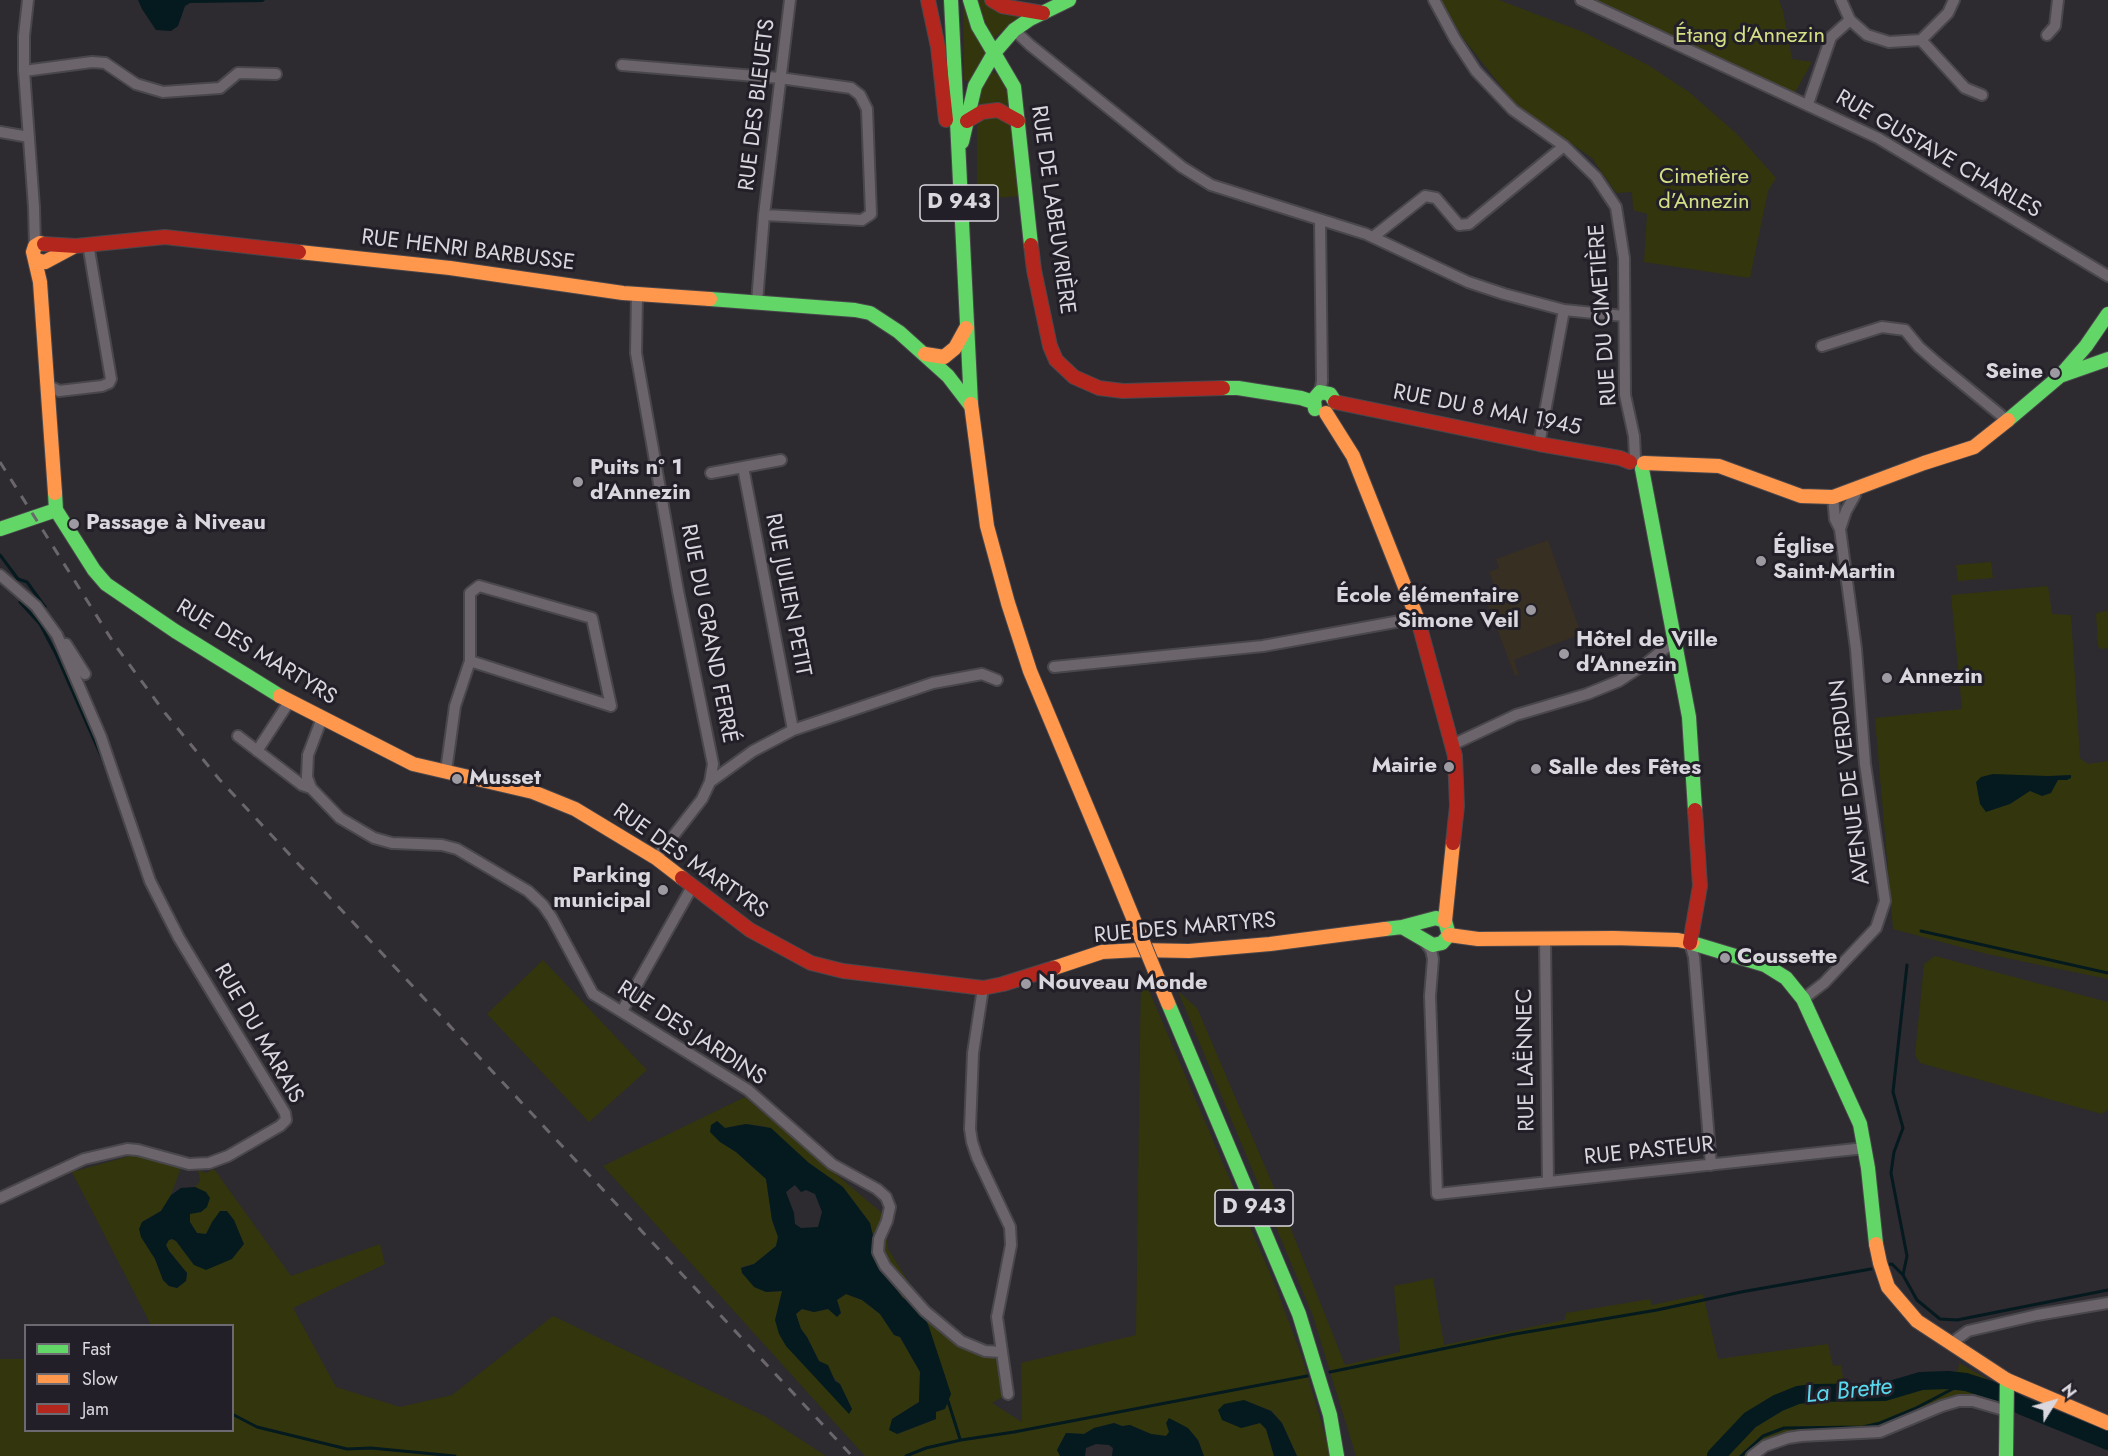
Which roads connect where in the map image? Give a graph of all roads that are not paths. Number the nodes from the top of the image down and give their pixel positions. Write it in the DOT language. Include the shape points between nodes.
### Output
graph roads {
  1 [pos="28,0"];
  2 [pos="790,0"];
  3 [pos="928,0"];
  4 [pos="951,0"];
  5 [pos="970,0"];
  6 [pos="992,0"];
  7 [pos="1069,0"];
  8 [pos="1434,0"];
  9 [pos="1581,0"];
  10 [pos="1841,0"];
  11 [pos="1954,0"];
  12 [pos="2058,0"];
  13 [pos="1042,13"];
  14 [pos="1850,20"];
  15 [pos="1014,30"];
  16 [pos="2047,35"];
  17 [pos="1920,40"];
  18 [pos="994,53"];
  19 [pos="622,65"];
  20 [pos="24,71"];
  21 [pos="276,74"];
  22 [pos="780,78"];
  23 [pos="1982,95"];
  24 [pos="1808,105"];
  25 [pos="1018,121"];
  26 [pos="967,122"];
  27 [pos="0,132"];
  28 [pos="29,137"];
  29 [pos="1564,146"];
  30 [pos="958,160"];
  31 [pos="764,214"];
  32 [pos="1320,220"];
  33 [pos="1373,237"];
  34 [pos="82,245"];
  35 [pos="44,252"];
  36 [pos="2108,276"];
  37 [pos="637,294"];
  38 [pos="757,302"];
  39 [pos="1564,310"];
  40 [pos="2108,314"];
  41 [pos="1624,316"];
  42 [pos="966,328"];
  43 [pos="1822,346"];
  44 [pos="925,354"];
  45 [pos="2108,359"];
  46 [pos="2060,376"];
  47 [pos="47,385"];
  48 [pos="1317,397"];
  49 [pos="971,406"];
  50 [pos="1330,408"];
  51 [pos="2008,421"];
  52 [pos="1539,444"];
  53 [pos="781,460"];
  54 [pos="1638,463"];
  55 [pos="743,467"];
  56 [pos="711,473"];
  57 [pos="1843,493"];
  58 [pos="56,510"];
  59 [pos="0,529"];
  60 [pos="1840,530"];
  61 [pos="0,574"];
  62 [pos="1417,618"];
  63 [pos="52,628"];
  64 [pos="1674,641"];
  65 [pos="470,661"];
  66 [pos="1054,667"];
  67 [pos="85,674"];
  68 [pos="997,680"];
  69 [pos="289,702"];
  70 [pos="322,718"];
  71 [pos="793,730"];
  72 [pos="238,736"];
  73 [pos="1452,745"];
  74 [pos="257,751"];
  75 [pos="446,771"];
  76 [pos="710,782"];
  77 [pos="311,788"];
  78 [pos="656,858"];
  79 [pos="692,887"];
  80 [pos="1446,896"];
  81 [pos="1428,920"];
  82 [pos="1402,927"];
  83 [pos="1445,933"];
  84 [pos="1545,938"];
  85 [pos="1424,940"];
  86 [pos="1690,943"];
  87 [pos="1433,959"];
  88 [pos="983,988"];
  89 [pos="1803,999"];
  90 [pos="622,1011"];
  91 [pos="1865,1148"];
  92 [pos="1711,1165"];
  93 [pos="1548,1182"];
  94 [pos="0,1198"];
  95 [pos="2108,1303"];
  96 [pos="1954,1346"];
  97 [pos="1001,1353"];
  98 [pos="2007,1383"];
  99 [pos="1008,1394"];
  100 [pos="2007,1409"];
  101 [pos="1329,1416"];
  102 [pos="2108,1423"];
  103 [pos="1337,1456"];
  104 [pos="1345,1456"];
  105 [pos="1752,1456"];
  106 [pos="2006,1456"];
  1 -- 20 [label="street"];
  2 -- 22 [label="street, RUE DES BLEUETS"];
  3 -- 30 [label="street" via="938,47 949,147"];
  4 -- 30 [label="street, D 943"];
  5 -- 18 [label="street, RUE DE LABEUVRIÈRE" via="978,26"];
  6 -- 13 [label="street" via="1002,6"];
  7 -- 13 [label="street"];
  8 -- 29 [label="street, RUE DU CIMETIÈRE" via="1476,71 1513,110"];
  9 -- 24 [label="street, RUE GUSTAVE CHARLES"];
  10 -- 14 [label="street"];
  11 -- 17 [label="street" via="1948,13"];
  12 -- 16 [label="street" via="2055,26"];
  13 -- 15 [label="street"];
  14 -- 17 [label="street" via="1867,35 1889,42"];
  14 -- 24 [label="street" via="1830,37"];
  15 -- 18 [label="street"];
  15 -- 32 [label="street" via="1182,167 1211,185"];
  17 -- 23 [label="street" via="1965,88"];
  18 -- 25 [label="street, RUE DE LABEUVRIÈRE" via="1014,87"];
  18 -- 26 [label="street" via="975,86"];
  19 -- 22 [label="street"];
  20 -- 21 [label="street" via="105,63 136,84 163,92 220,88 238,73"];
  20 -- 28 [label="street"];
  22 -- 31 [label="street, RUE DES BLEUETS"];
  22 -- 31 [label="street" via="851,88 860,95 867,109 871,214 862,220"];
  24 -- 36 [label="street, RUE GUSTAVE CHARLES" via="1878,138"];
  25 -- 26 [label="street" via="998,110 982,112"];
  25 -- 48 [label="street, RUE DE LABEUVRIÈRE" via="1034,270 1050,346 1056,360 1074,377 1099,388 1123,391 1238,388"];
  26 -- 30 [label="street"];
  27 -- 28 [label="street"];
  28 -- 35 [label="street" via="35,220"];
  29 -- 33 [label="street" via="1469,224 1459,225 1436,198 1425,196"];
  29 -- 41 [label="street, RUE DU CIMETIÈRE" via="1596,177 1616,207 1623,245"];
  30 -- 42 [label="street, D 943"];
  31 -- 38 [label="street, RUE DES BLEUETS"];
  32 -- 33 [label="street"];
  32 -- 48 [label="street" via="1322,381"];
  33 -- 39 [label="street" via="1468,282"];
  34 -- 35 [label="street, RUE HENRI BARBUSSE"];
  34 -- 37 [label="street, RUE HENRI BARBUSSE" via="165,237 450,268"];
  34 -- 47 [label="street" via="111,379 102,386 59,391"];
  35 -- 47 [label="street" via="40,282"];
  37 -- 38 [label="street, RUE HENRI BARBUSSE"];
  37 -- 76 [label="street, RUE DU GRAND FERRÉ" via="636,353 713,764"];
  38 -- 44 [label="street, RUE HENRI BARBUSSE" via="870,313"];
  39 -- 41 [label="street"];
  39 -- 52 [label="street"];
  40 -- 46 [label="street"];
  41 -- 54 [label="street, RUE DU CIMETIÈRE" via="1625,395"];
  42 -- 44 [label="street" via="955,348 944,357"];
  42 -- 49 [label="street, D 943"];
  43 -- 51 [label="street" via="1882,327 1905,330 1935,362"];
  44 -- 49 [label="street, RUE HENRI BARBUSSE" via="956,384"];
  45 -- 46 [label="street"];
  46 -- 51 [label="street"];
  47 -- 58 [label="street, RUE DES MARTYRS"];
  48 -- 50 [label="street" via="1316,409"];
  49 -- 101 [label="street, D 943, bridge" via="987,526 1030,671 1299,1314"];
  50 -- 52 [label="street, RUE DU 8 MAI 1945"];
  50 -- 62 [label="street"];
  51 -- 57 [label="street" via="1974,447"];
  52 -- 54 [label="street, RUE DU 8 MAI 1945"];
  53 -- 55 [label="street"];
  54 -- 57 [label="street, RUE DU 8 MAI 1945" via="1719,466 1801,496"];
  54 -- 64 [label="street" via="1647,490"];
  55 -- 56 [label="street"];
  55 -- 71 [label="street, RUE JULIEN PETIT"];
  57 -- 60 [label="street, AVENUE DE VERDUN" via="1835,519"];
  57 -- 60 [label="street, AVENUE DE VERDUN" via="1855,495"];
  58 -- 59 [label="street"];
  58 -- 69 [label="street, RUE DES MARTYRS" via="106,584"];
  60 -- 89 [label="street, AVENUE DE VERDUN" via="1856,648 1865,764 1885,902 1876,928"];
  61 -- 63 [label="street" via="36,606"];
  62 -- 66 [label="street" via="1263,646"];
  62 -- 73 [label="street"];
  63 -- 67 [label="street"];
  63 -- 94 [label="street, RUE DU MARAIS" via="90,709 150,881 286,1120 228,1156 209,1163 189,1164 127,1149 84,1159"];
  64 -- 73 [label="street" via="1619,681 1516,715"];
  64 -- 86 [label="street" via="1689,717 1700,886"];
  65 -- 65 [label="street" via="601,702 611,706 592,618 479,586 470,593"];
  65 -- 75 [label="street" via="455,706"];
  68 -- 71 [label="street" via="982,674 933,683"];
  69 -- 70 [label="street, RUE DES MARTYRS"];
  69 -- 74 [label="street"];
  70 -- 75 [label="street, RUE DES MARTYRS" via="413,764"];
  70 -- 77 [label="street" via="306,766"];
  71 -- 76 [label="street" via="753,751"];
  72 -- 74 [label="street, RUE DES JARDINS"];
  73 -- 80 [label="street" via="1457,768 1457,806"];
  74 -- 77 [label="street, RUE DES JARDINS"];
  75 -- 78 [label="street, RUE DES MARTYRS" via="554,799"];
  76 -- 78 [label="street, RUE DU GRAND FERRÉ" via="702,799"];
  77 -- 90 [label="street, RUE DES JARDINS" via="340,818 374,838 456,849 528,891 552,918 593,994"];
  78 -- 79 [label="street, RUE DES MARTYRS"];
  79 -- 88 [label="street, RUE DES MARTYRS" via="750,930 821,967"];
  79 -- 90 [label="street"];
  80 -- 81 [label="street"];
  80 -- 83 [label="street"];
  81 -- 82 [label="street, RUE DES MARTYRS"];
  81 -- 83 [label="street" via="1441,918"];
  81 -- 85 [label="street" via="1421,929"];
  82 -- 85 [label="street"];
  82 -- 88 [label="street, RUE DES MARTYRS" via="1189,951 1102,952"];
  83 -- 84 [label="street" via="1478,939"];
  83 -- 85 [label="street" via="1433,945"];
  83 -- 87 [label="street"];
  84 -- 86 [label="street"];
  84 -- 93 [label="street, RUE LAËNNEC"];
  85 -- 87 [label="street"];
  86 -- 89 [label="street" via="1765,966 1786,978"];
  86 -- 92 [label="street"];
  87 -- 93 [label="street, RUE PASTEUR" via="1430,996 1437,1194"];
  88 -- 97 [label="street" via="973,1053 970,1129 977,1157 1010,1227 1011,1245 997,1317"];
  89 -- 91 [label="street" via="1855,1112"];
  90 -- 97 [label="street, RUE DES JARDINS" via="748,1090 832,1164 886,1197 890,1207 878,1251 885,1266 925,1311 961,1341"];
  91 -- 92 [label="street, RUE PASTEUR"];
  91 -- 96 [label="street" via="1875,1236 1887,1287 1917,1321"];
  92 -- 93 [label="street, RUE PASTEUR"];
  95 -- 96 [label="street" via="1968,1331"];
  96 -- 98 [label="street"];
  97 -- 99 [label="street"];
  98 -- 100 [label="street"];
  98 -- 102 [label="street"];
  100 -- 105 [label="street" via="1959,1401 1880,1432 1788,1438 1765,1446"];
  100 -- 106 [label="street"];
  101 -- 103 [label="street, D 943"];
  101 -- 104 [label="street, D 943"];
}
